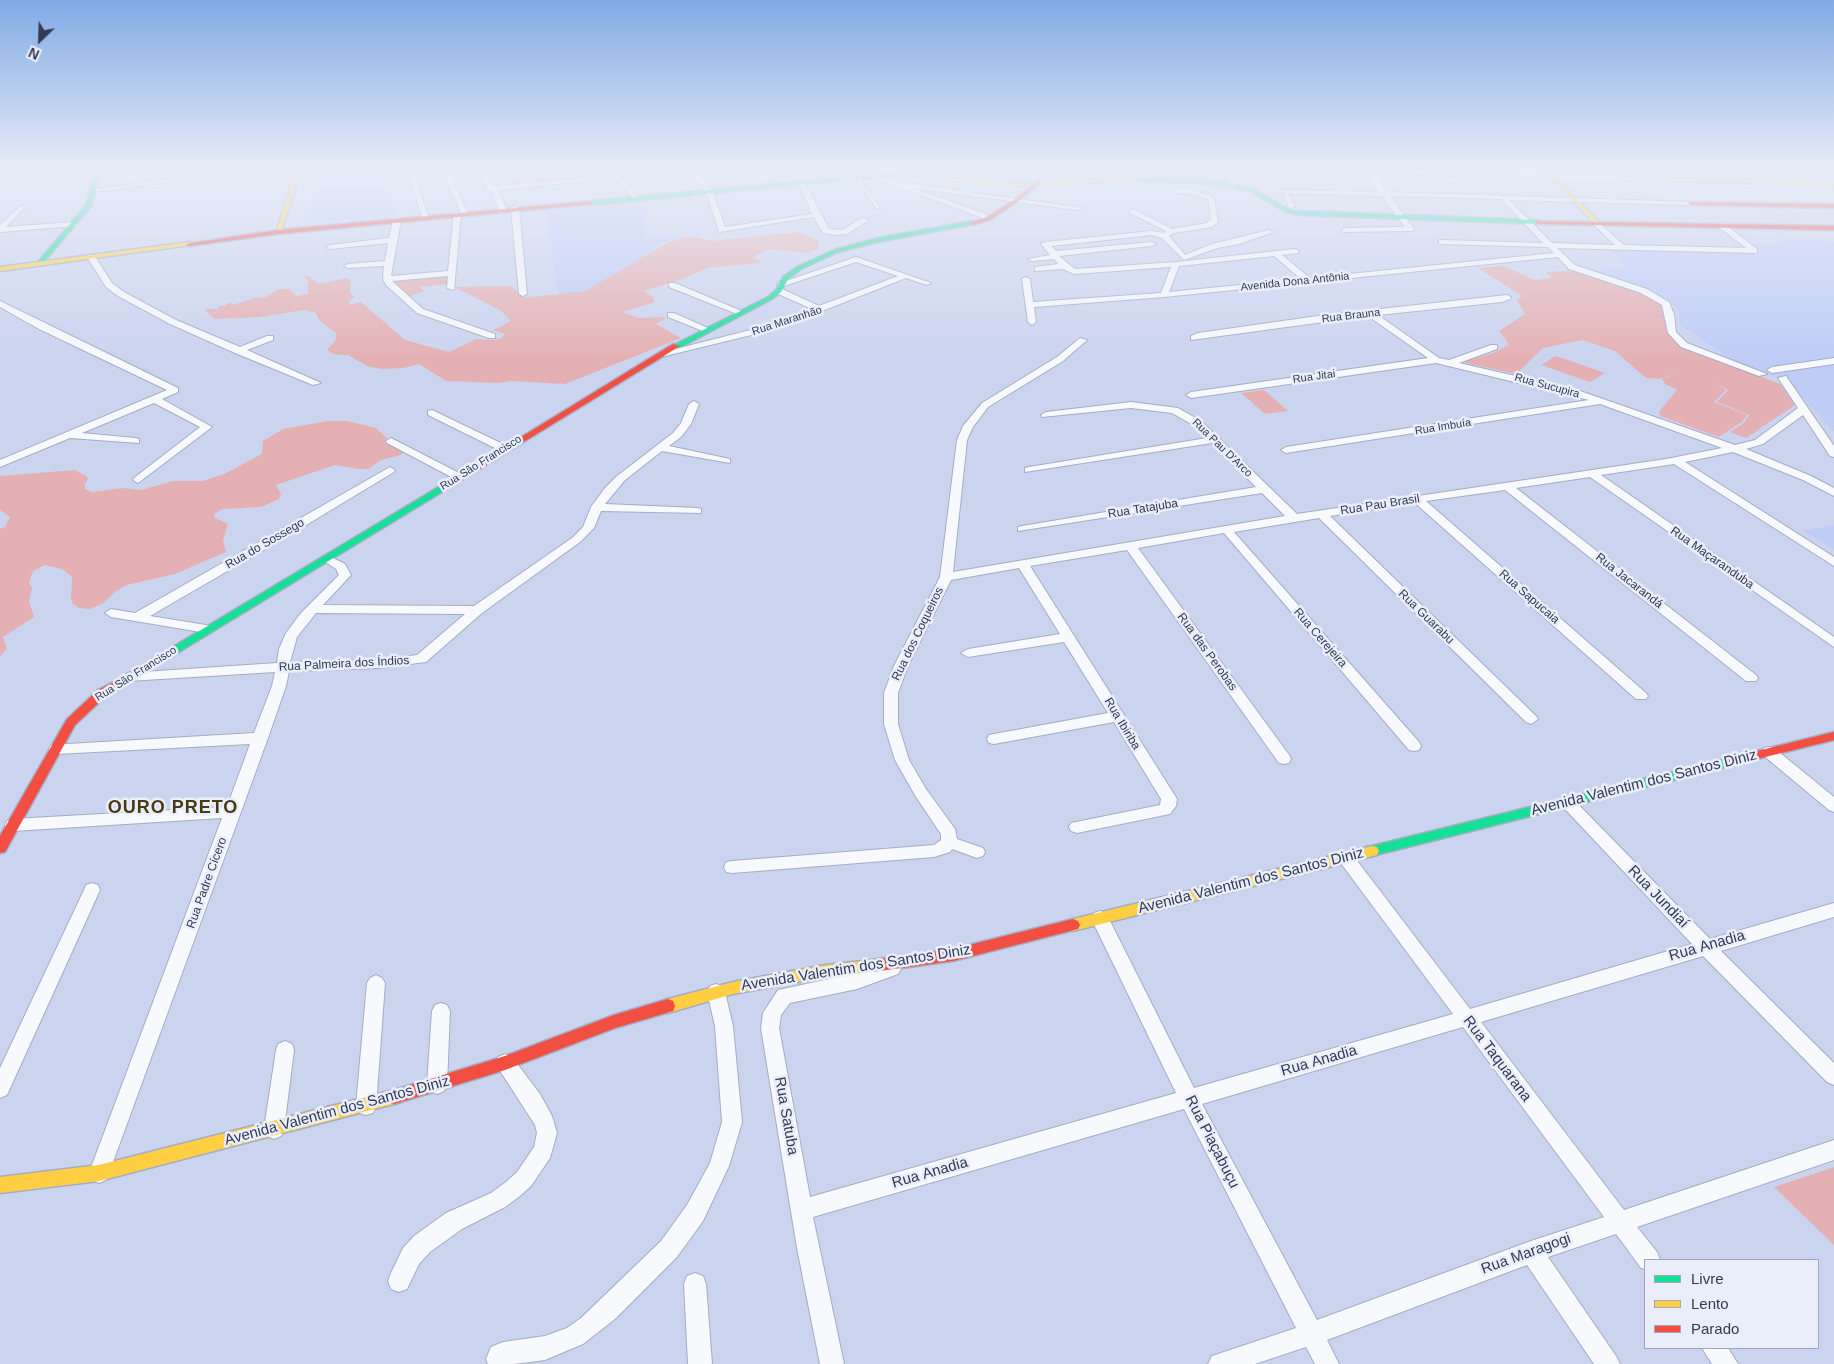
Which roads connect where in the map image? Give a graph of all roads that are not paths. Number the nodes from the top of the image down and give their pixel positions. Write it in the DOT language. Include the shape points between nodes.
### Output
graph roads {
  1 [pos="66,234"];
  2 [pos="266,234"];
  3 [pos="394,234"];
  4 [pos="458,234"];
  5 [pos="510,234"];
  6 [pos="908,234"];
  7 [pos="1148,234"];
  8 [pos="1163,234"];
  9 [pos="1168,234"];
  10 [pos="1264,234"];
  11 [pos="1538,234"];
  12 [pos="1608,234"];
  13 [pos="1732,234"];
  14 [pos="393,240"];
  15 [pos="1442,242"];
  16 [pos="1152,244"];
  17 [pos="1549,246"];
  18 [pos="330,247"];
  19 [pos="1622,247"];
  20 [pos="1295,251"];
  21 [pos="1275,254"];
  22 [pos="1558,255"];
  23 [pos="91,257"];
  24 [pos="1114,257"];
  25 [pos="1184,258"];
  26 [pos="1032,259"];
  27 [pos="1059,260"];
  28 [pos="388,262"];
  29 [pos="40,263"];
  30 [pos="1176,264"];
  31 [pos="348,266"];
  32 [pos="1038,268"];
  33 [pos="0,269"];
  34 [pos="453,273"];
  35 [pos="905,276"];
  36 [pos="387,279"];
  37 [pos="1026,279"];
  38 [pos="1309,281"];
  39 [pos="927,283"];
  40 [pos="672,285"];
  41 [pos="780,287"];
  42 [pos="451,288"];
  43 [pos="523,294"];
  44 [pos="1164,295"];
  45 [pos="1507,297"];
  46 [pos="0,304"];
  47 [pos="1031,305"];
  48 [pos="821,310"];
  49 [pos="740,312"];
  50 [pos="1370,313"];
  51 [pos="671,315"];
  52 [pos="1032,322"];
  53 [pos="706,329"];
  54 [pos="492,336"];
  55 [pos="270,338"];
  56 [pos="1194,338"];
  57 [pos="1083,340"];
  58 [pos="1494,347"];
  59 [pos="238,351"];
  60 [pos="665,353"];
  61 [pos="1436,360"];
  62 [pos="1834,361"];
  63 [pos="1449,363"];
  64 [pos="1777,374"];
  65 [pos="316,383"];
  66 [pos="1191,395"];
  67 [pos="156,400"];
  68 [pos="1599,401"];
  69 [pos="694,404"];
  70 [pos="1804,409"];
  71 [pos="432,413"];
  72 [pos="1046,415"];
  73 [pos="69,435"];
  74 [pos="1214,440"];
  75 [pos="134,441"];
  76 [pos="391,441"];
  77 [pos="661,448"];
  78 [pos="1732,448"];
  79 [pos="505,449"];
  80 [pos="1286,450"];
  81 [pos="1834,454"];
  82 [pos="1674,460"];
  83 [pos="726,461"];
  84 [pos="0,464"];
  85 [pos="390,470"];
  86 [pos="1029,470"];
  87 [pos="1590,472"];
  88 [pos="460,477"];
  89 [pos="138,480"];
  90 [pos="1506,485"];
  91 [pos="1265,490"];
  92 [pos="1834,493"];
  93 [pos="1418,499"];
  94 [pos="596,507"];
  95 [pos="697,511"];
  96 [pos="1322,514"];
  97 [pos="1294,518"];
  98 [pos="1022,529"];
  99 [pos="1226,529"];
  100 [pos="1130,545"];
  101 [pos="327,559"];
  102 [pos="1834,562"];
  103 [pos="1022,563"];
  104 [pos="946,577"];
  105 [pos="313,609"];
  106 [pos="477,610"];
  107 [pos="111,613"];
  108 [pos="138,617"];
  109 [pos="207,629"];
  110 [pos="1069,636"];
  111 [pos="1834,643"];
  112 [pos="968,653"];
  113 [pos="282,667"];
  114 [pos="128,677"];
  115 [pos="1751,678"];
  116 [pos="1641,696"];
  117 [pos="1118,716"];
  118 [pos="1531,719"];
  119 [pos="1834,736"];
  120 [pos="261,738"];
  121 [pos="994,739"];
  122 [pos="1414,746"];
  123 [pos="56,749"];
  124 [pos="1769,752"];
  125 [pos="1284,760"];
  126 [pos="1568,803"];
  127 [pos="1834,806"];
  128 [pos="234,812"];
  129 [pos="13,825"];
  130 [pos="1077,827"];
  131 [pos="949,842"];
  132 [pos="0,848"];
  133 [pos="977,852"];
  134 [pos="1346,858"];
  135 [pos="732,867"];
  136 [pos="92,890"];
  137 [pos="1834,910"];
  138 [pos="1100,918"];
  139 [pos="1705,946"];
  140 [pos="906,963"];
  141 [pos="376,982"];
  142 [pos="716,992"];
  143 [pos="440,1011"];
  144 [pos="1466,1018"];
  145 [pos="285,1050"];
  146 [pos="506,1063"];
  147 [pos="1834,1076"];
  148 [pos="437,1085"];
  149 [pos="0,1089"];
  150 [pos="1188,1097"];
  151 [pos="366,1106"];
  152 [pos="274,1129"];
  153 [pos="1834,1150"];
  154 [pos="99,1173"];
  155 [pos="0,1184"];
  156 [pos="803,1209"];
  157 [pos="1620,1221"];
  158 [pos="1531,1252"];
  159 [pos="1648,1259"];
  160 [pos="399,1281"];
  161 [pos="695,1284"];
  162 [pos="1311,1334"];
  163 [pos="1715,1349"];
  164 [pos="498,1359"];
  165 [pos="700,1364"];
  166 [pos="832,1364"];
  167 [pos="1220,1364"];
  168 [pos="1327,1364"];
  169 [pos="1608,1364"];
  170 [pos="1726,1364"];
  1 -- 29 [label="street"];
  2 -- 23 [label="street"];
  3 -- 14 [label="street"];
  4 -- 34 [label="street"];
  5 -- 43 [label="street"];
  6 -- 41 [label="street, Rua São Francisco" via="836,251 799,268 785,278"];
  7 -- 27 [label="street" via="1045,244"];
  8 -- 9 [label="street"];
  9 -- 25 [label="street"];
  10 -- 25 [label="street"];
  11 -- 17 [label="street"];
  12 -- 19 [label="street"];
  13 -- 19 [label="street" via="1755,250"];
  14 -- 18 [label="street"];
  14 -- 28 [label="street"];
  15 -- 17 [label="street"];
  16 -- 27 [label="street"];
  17 -- 19 [label="street"];
  17 -- 22 [label="street"];
  20 -- 21 [label="street"];
  21 -- 30 [label="street"];
  21 -- 38 [label="street"];
  22 -- 38 [label="street, Avenida Dona Antônia"];
  22 -- 64 [label="street" via="1580,270 1660,299 1669,308 1672,334 1678,341 1732,363"];
  23 -- 29 [label="street"];
  23 -- 59 [label="street" via="110,285 121,294"];
  24 -- 27 [label="street"];
  25 -- 30 [label="street"];
  26 -- 27 [label="street"];
  27 -- 30 [label="street" via="1074,272"];
  27 -- 32 [label="street"];
  28 -- 31 [label="street"];
  28 -- 36 [label="street"];
  29 -- 33 [label="street"];
  30 -- 44 [label="street"];
  34 -- 36 [label="street"];
  34 -- 42 [label="street"];
  35 -- 39 [label="street"];
  35 -- 41 [label="street" via="856,259"];
  35 -- 48 [label="street, Rua Maranhão"];
  36 -- 54 [label="street" via="412,306"];
  37 -- 47 [label="street"];
  38 -- 44 [label="street, Avenida Dona Antônia"];
  40 -- 49 [label="street"];
  41 -- 48 [label="street"];
  41 -- 49 [label="street, Rua São Francisco"];
  44 -- 47 [label="street, Avenida Dona Antônia"];
  45 -- 50 [label="street, Rua Brauna"];
  46 -- 67 [label="street" via="175,390"];
  47 -- 52 [label="street"];
  48 -- 60 [label="street, Rua Maranhão" via="755,332"];
  49 -- 53 [label="street, Rua São Francisco"];
  50 -- 56 [label="street, Rua Brauna"];
  50 -- 61 [label="street, Rua Sucupira"];
  51 -- 53 [label="street"];
  53 -- 60 [label="street, Rua São Francisco"];
  55 -- 59 [label="street"];
  57 -- 104 [label="street, Rua dos Coqueiros" via="1060,359 985,405 968,426 962,440"];
  58 -- 63 [label="street"];
  59 -- 65 [label="street"];
  60 -- 79 [label="street, Rua São Francisco"];
  61 -- 63 [label="street, Rua Sucupira"];
  61 -- 66 [label="street, Rua Jitai"];
  62 -- 64 [label="street" via="1798,366"];
  63 -- 68 [label="street, Rua Sucupira" via="1562,389"];
  64 -- 70 [label="street"];
  67 -- 73 [label="street"];
  67 -- 89 [label="street" via="208,427"];
  68 -- 78 [label="street, Rua Sucupira"];
  68 -- 80 [label="street, Rua Imbuía"];
  69 -- 77 [label="street, Rua Palmeira dos Índios" via="681,430"];
  70 -- 78 [label="street, Rua Pau Brasil" via="1758,442"];
  70 -- 81 [label="street"];
  71 -- 79 [label="street"];
  72 -- 74 [label="street, Rua Pau D'Arco" via="1131,405 1159,407 1197,422"];
  73 -- 75 [label="street"];
  73 -- 84 [label="street"];
  74 -- 86 [label="street"];
  74 -- 91 [label="street, Rua Pau D'Arco"];
  76 -- 88 [label="street"];
  77 -- 83 [label="street"];
  77 -- 94 [label="street, Rua Palmeira dos Índios" via="621,478"];
  78 -- 82 [label="street, Rua Pau Brasil"];
  78 -- 92 [label="street, Rua Sucupira" via="1798,474"];
  79 -- 88 [label="street, Rua São Francisco"];
  82 -- 87 [label="street, Rua Pau Brasil"];
  82 -- 102 [label="street"];
  85 -- 108 [label="street, Rua do Sossego"];
  87 -- 90 [label="street, Rua Pau Brasil"];
  87 -- 111 [label="street, Rua Maçaranduba"];
  88 -- 101 [label="street, Rua São Francisco"];
  90 -- 93 [label="street, Rua Pau Brasil"];
  90 -- 115 [label="street, Rua Jacarandá"];
  91 -- 97 [label="street, Rua Pau D'Arco"];
  91 -- 98 [label="street, Rua Tatajuba"];
  93 -- 96 [label="street, Rua Pau Brasil"];
  93 -- 116 [label="street, Rua Sapucaia"];
  94 -- 95 [label="street"];
  94 -- 106 [label="street, Rua Palmeira dos Índios" via="588,528 562,552"];
  96 -- 97 [label="street, Rua Pau Brasil"];
  96 -- 118 [label="street, Rua Guarabu"];
  97 -- 99 [label="street, Rua Pau Brasil"];
  99 -- 100 [label="street, Rua Pau Brasil"];
  99 -- 122 [label="street, Rua Cerejeira"];
  100 -- 103 [label="street, Rua Pau Brasil"];
  100 -- 125 [label="street, Rua das Perobas"];
  101 -- 105 [label="street, Rua Padre Cícero" via="341,567 345,575"];
  101 -- 109 [label="street, Rua São Francisco"];
  103 -- 104 [label="street, Rua Pau Brasil"];
  103 -- 110 [label="street, Rua Ibiriba"];
  104 -- 131 [label="street, Rua dos Coqueiros" via="901,666 891,693 890,708 891,724 902,760 950,833"];
  105 -- 106 [label="street"];
  105 -- 113 [label="street, Rua Padre Cícero" via="291,636"];
  106 -- 113 [label="street, Rua Palmeira dos Índios" via="418,661"];
  107 -- 108 [label="street"];
  108 -- 109 [label="street"];
  109 -- 114 [label="street, Rua São Francisco"];
  110 -- 112 [label="street"];
  110 -- 117 [label="street, Rua Ibiriba"];
  113 -- 114 [label="street, Rua Palmeira dos Índios"];
  113 -- 120 [label="street, Rua Padre Cícero" via="279,686"];
  114 -- 123 [label="street, Rua São Francisco" via="88,704 71,722"];
  117 -- 121 [label="street"];
  117 -- 130 [label="street, Rua Ibiriba" via="1168,799 1168,806 1165,810"];
  119 -- 124 [label="street, Avenida Valentim dos Santos Diniz"];
  120 -- 123 [label="street"];
  120 -- 128 [label="street, Rua Padre Cícero"];
  123 -- 129 [label="street, Rua São Francisco"];
  124 -- 126 [label="street, Avenida Valentim dos Santos Diniz"];
  124 -- 127 [label="street"];
  126 -- 134 [label="street, Avenida Valentim dos Santos Diniz"];
  126 -- 139 [label="street, Rua Jundiaí"];
  128 -- 129 [label="street"];
  128 -- 154 [label="street, Rua Padre Cícero"];
  129 -- 132 [label="street, Rua São Francisco"];
  131 -- 133 [label="street"];
  131 -- 135 [label="street" via="944,848 934,851"];
  134 -- 138 [label="street, Avenida Valentim dos Santos Diniz"];
  134 -- 144 [label="street, Rua Taquarana"];
  136 -- 149 [label="street"];
  137 -- 139 [label="street, Rua Anadia"];
  138 -- 140 [label="street, Avenida Valentim dos Santos Diniz" via="953,955"];
  138 -- 150 [label="street, Rua Piaçabuçu"];
  139 -- 144 [label="street, Rua Anadia"];
  139 -- 147 [label="street, Rua Jundiaí"];
  140 -- 142 [label="street, Avenida Valentim dos Santos Diniz" via="825,971"];
  140 -- 156 [label="street, Rua Satuba" via="864,979 784,996 772,1013 770,1028"];
  141 -- 151 [label="street"];
  142 -- 146 [label="street, Avenida Valentim dos Santos Diniz" via="614,1022"];
  142 -- 164 [label="street" via="724,1026 732,1122 719,1166 695,1213 669,1250 589,1326 575,1336 545,1348 503,1354"];
  143 -- 148 [label="street"];
  144 -- 150 [label="street, Rua Anadia"];
  144 -- 157 [label="street, Rua Taquarana"];
  145 -- 152 [label="street"];
  146 -- 148 [label="street, Avenida Valentim dos Santos Diniz"];
  146 -- 160 [label="street" via="545,1123 547,1133 543,1150 524,1179 513,1189 498,1200 454,1221 422,1244"];
  148 -- 151 [label="street, Avenida Valentim dos Santos Diniz"];
  150 -- 156 [label="street, Rua Anadia"];
  150 -- 162 [label="street, Rua Piaçabuçu"];
  151 -- 152 [label="street, Avenida Valentim dos Santos Diniz"];
  152 -- 154 [label="street, Avenida Valentim dos Santos Diniz"];
  153 -- 157 [label="street, Rua Maragogi"];
  154 -- 155 [label="street, Avenida Valentim dos Santos Diniz"];
  156 -- 166 [label="street, Rua Satuba"];
  157 -- 158 [label="street, Rua Maragogi"];
  157 -- 159 [label="street, Rua Taquarana"];
  158 -- 162 [label="street, Rua Maragogi"];
  158 -- 169 [label="street"];
  161 -- 165 [label="street"];
  162 -- 167 [label="street, Rua Maragogi"];
  162 -- 168 [label="street, Rua Piaçabuçu"];
  163 -- 170 [label="street"];
}
